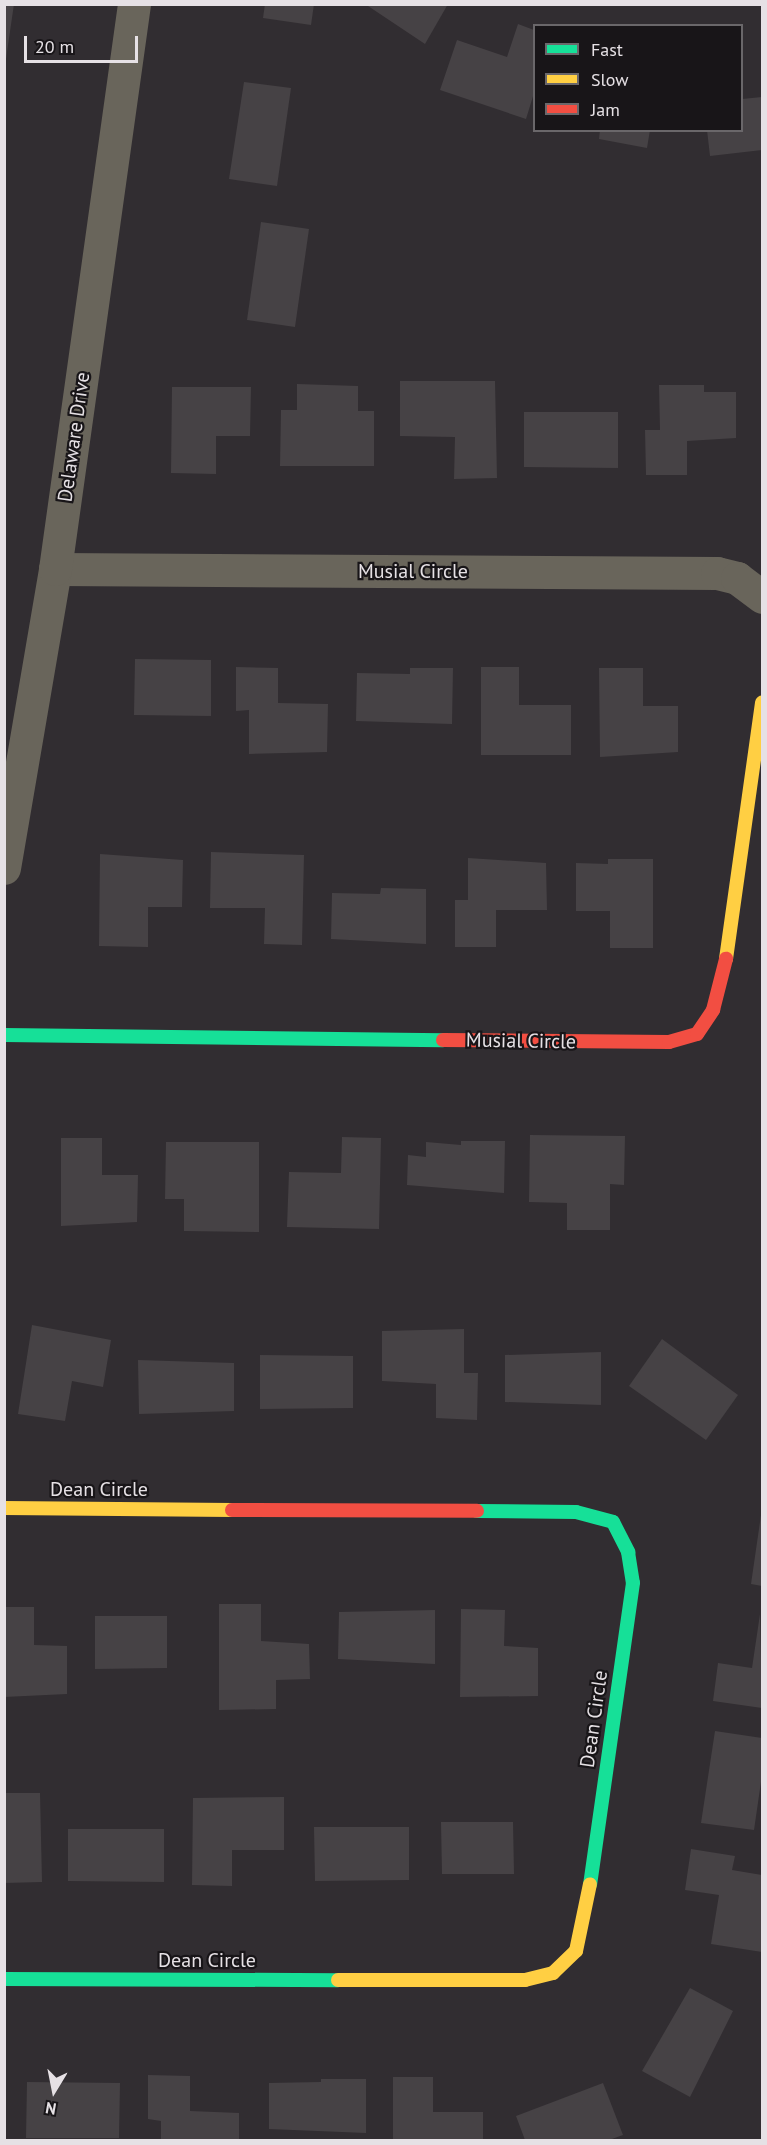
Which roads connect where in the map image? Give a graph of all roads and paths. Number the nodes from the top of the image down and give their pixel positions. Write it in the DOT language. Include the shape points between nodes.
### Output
graph roads {
  1 [pos="134,4"];
  2 [pos="55,569"];
  3 [pos="762,597"];
  4 [pos="762,703"];
  5 [pos="4,868"];
  6 [pos="4,1035"];
  7 [pos="4,1508"];
  8 [pos="4,1979"];
  1 -- 2 [label="street, Delaware Drive"];
  2 -- 3 [label="street, Musial Circle" via="717,573 744,581"];
  2 -- 5 [label="street, Delaware Drive"];
  4 -- 6 [label="street, Musial Circle" via="723,981 713,1010 697,1034 669,1042"];
  7 -- 8 [label="street, Dean Circle" via="576,1512 613,1522 628,1552 633,1583 582,1936 576,1951 553,1973 525,1980"];
}
